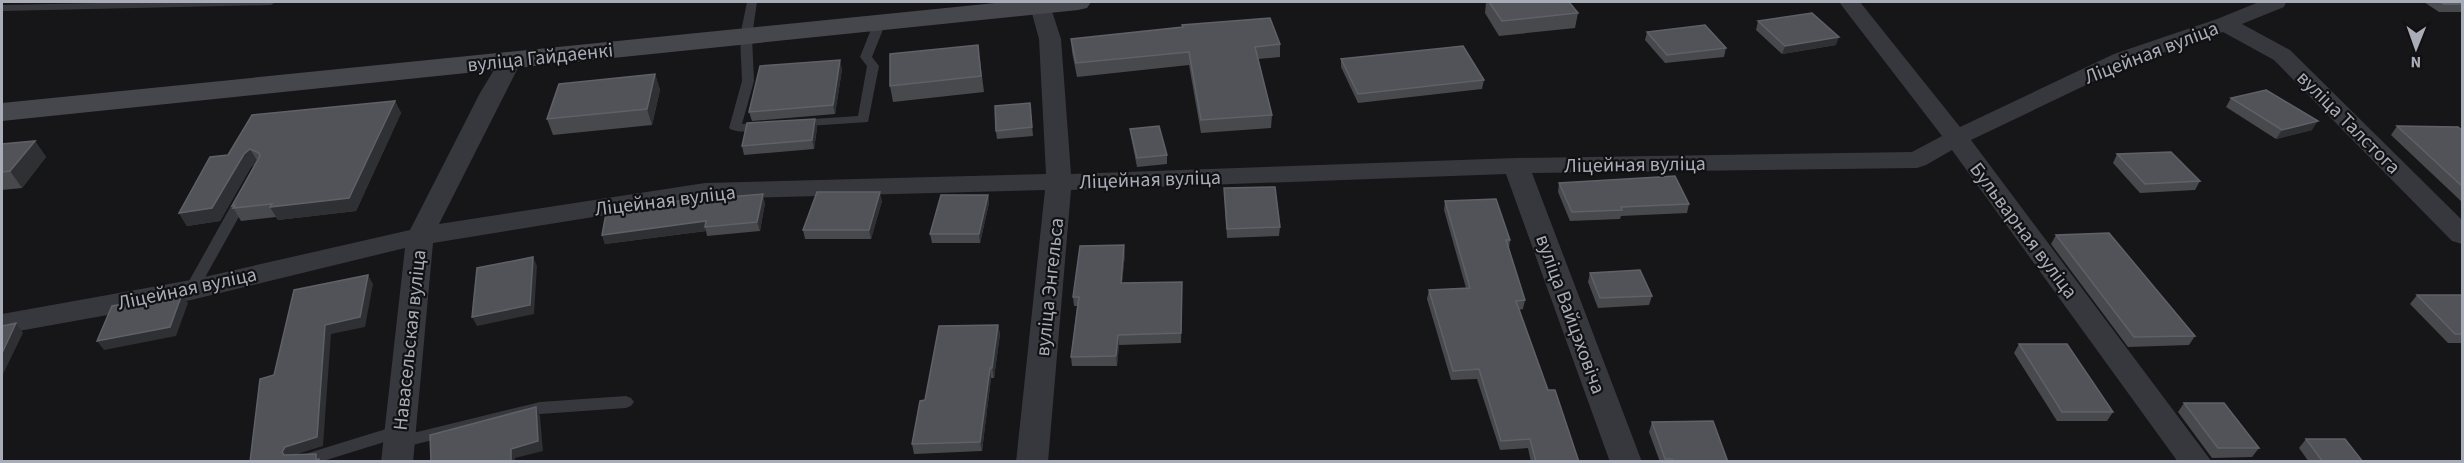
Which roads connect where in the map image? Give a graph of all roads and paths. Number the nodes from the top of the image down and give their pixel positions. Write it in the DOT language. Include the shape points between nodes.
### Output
graph roads {
  1 [pos="271,2"];
  2 [pos="752,2"];
  3 [pos="1078,2"];
  4 [pos="1849,2"];
  5 [pos="2276,2"];
  6 [pos="1041,6"];
  7 [pos="2,8"];
  8 [pos="880,22"];
  9 [pos="2225,24"];
  10 [pos="746,36"];
  11 [pos="511,60"];
  12 [pos="2,112"];
  13 [pos="1956,138"];
  14 [pos="1516,166"];
  15 [pos="1059,182"];
  16 [pos="248,189"];
  17 [pos="2463,235"];
  18 [pos="420,236"];
  19 [pos="191,290"];
  20 [pos="2,324"];
  21 [pos="626,402"];
  22 [pos="398,445"];
  23 [pos="298,462"];
  24 [pos="1032,462"];
  25 [pos="1626,462"];
  26 [pos="2196,462"];
  1 -- 7 [label="lane"];
  2 -- 10 [label="lane"];
  3 -- 6 [label="street, вуліца Гайдаенкі"];
  4 -- 13 [label="street, Бульварная вуліца"];
  5 -- 9 [label="street, Ліцейная вуліца"];
  6 -- 8 [label="street, вуліца Гайдаенкі"];
  6 -- 15 [label="street, вуліца Энгельса" via="1050,39"];
  8 -- 10 [label="street, вуліца Гайдаенкі"];
  8 -- 10 [label="lane" via="866,57 873,66 864,119 735,129 747,81"];
  9 -- 13 [label="street, Ліцейная вуліца" via="2122,59"];
  9 -- 17 [label="street, вуліца Талстога" via="2282,55"];
  10 -- 11 [label="street, вуліца Гайдаенкі"];
  11 -- 12 [label="street, вуліца Гайдаенкі"];
  11 -- 18 [label="street, Навасельская вуліца"];
  13 -- 14 [label="street, Ліцейная вуліца" via="1917,160"];
  13 -- 26 [label="street, Бульварная вуліца"];
  14 -- 15 [label="street, Ліцейная вуліца"];
  14 -- 25 [label="street, вуліца Вайцэховіча"];
  15 -- 18 [label="street, Ліцейная вуліца" via="705,191"];
  15 -- 24 [label="street, вуліца Энгельса"];
  16 -- 19 [label="lane"];
  18 -- 19 [label="street, Ліцейная вуліца"];
  18 -- 22 [label="street, Навасельская вуліца"];
  19 -- 20 [label="street, Ліцейная вуліца"];
  21 -- 22 [label="lane" via="540,408"];
  22 -- 23 [label="lane"];
}
